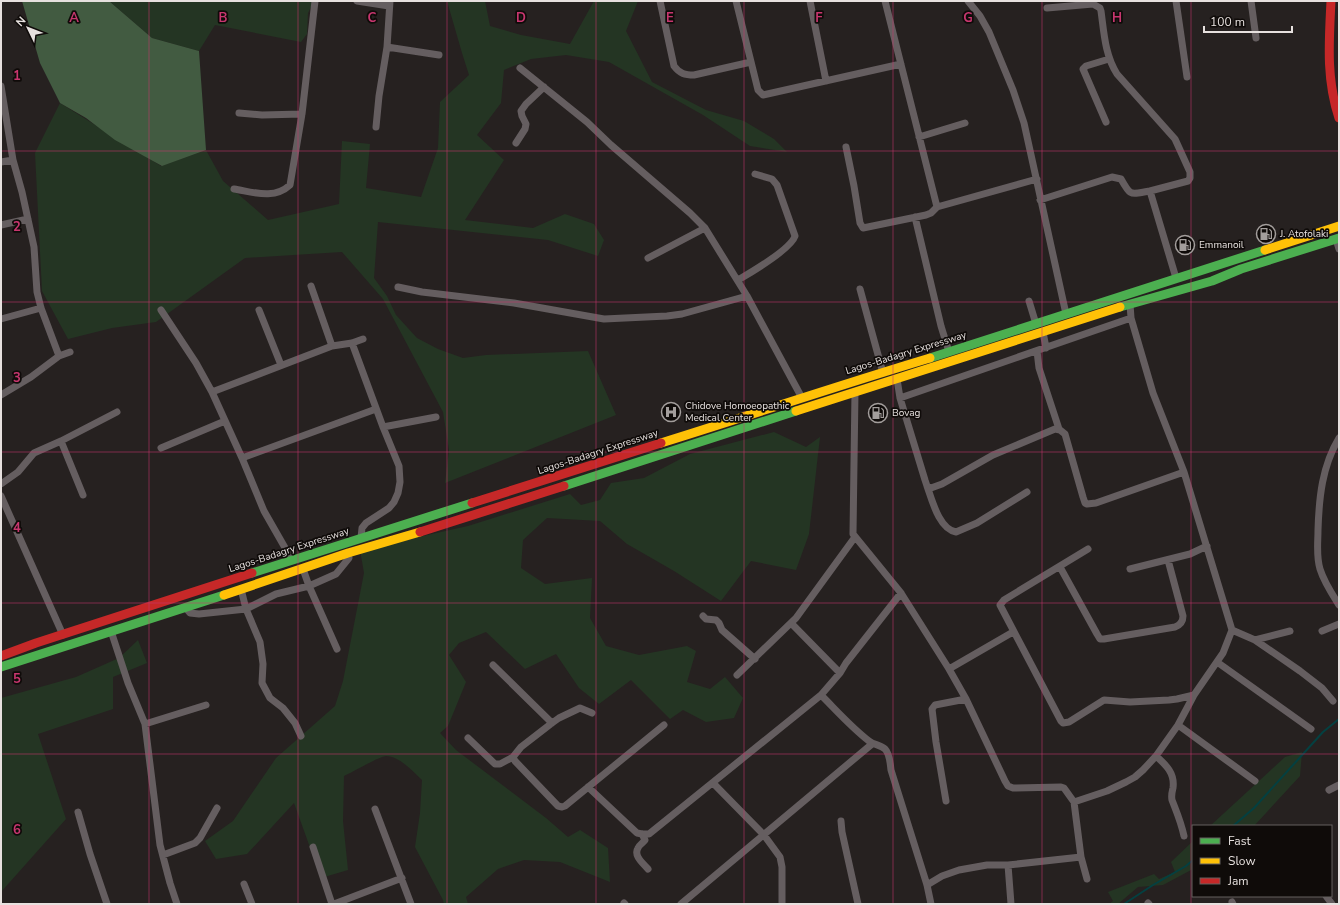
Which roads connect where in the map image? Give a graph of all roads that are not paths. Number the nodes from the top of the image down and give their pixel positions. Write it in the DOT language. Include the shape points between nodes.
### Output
graph roads {
  1 [pos="315,1"];
  2 [pos="357,1"];
  3 [pos="660,1"];
  4 [pos="736,1"];
  5 [pos="810,1"];
  6 [pos="885,1"];
  7 [pos="968,1"];
  8 [pos="1176,1"];
  9 [pos="1251,1"];
  10 [pos="1331,1"];
  11 [pos="390,3"];
  12 [pos="1047,8"];
  13 [pos="1256,38"];
  14 [pos="387,47"];
  15 [pos="439,55"];
  16 [pos="1109,59"];
  17 [pos="751,62"];
  18 [pos="901,64"];
  19 [pos="520,68"];
  20 [pos="1187,77"];
  21 [pos="826,80"];
  22 [pos="1,86"];
  23 [pos="544,86"];
  24 [pos="239,113"];
  25 [pos="302,114"];
  26 [pos="1339,118"];
  27 [pos="1106,122"];
  28 [pos="965,123"];
  29 [pos="376,127"];
  30 [pos="919,137"];
  31 [pos="516,143"];
  32 [pos="846,147"];
  33 [pos="13,160"];
  34 [pos="1,162"];
  35 [pos="755,174"];
  36 [pos="1037,179"];
  37 [pos="234,189"];
  38 [pos="1150,191"];
  39 [pos="1040,200"];
  40 [pos="937,207"];
  41 [pos="915,217"];
  42 [pos="28,219"];
  43 [pos="1,225"];
  44 [pos="1339,226"];
  45 [pos="705,228"];
  46 [pos="1338,239"];
  47 [pos="1339,250"];
  48 [pos="648,258"];
  49 [pos="1209,268"];
  50 [pos="1176,278"];
  51 [pos="738,280"];
  52 [pos="1212,281"];
  53 [pos="311,286"];
  54 [pos="398,287"];
  55 [pos="860,289"];
  56 [pos="747,296"];
  57 [pos="1029,301"];
  58 [pos="1130,304"];
  59 [pos="41,308"];
  60 [pos="161,310"];
  61 [pos="260,310"];
  62 [pos="1066,314"];
  63 [pos="1131,318"];
  64 [pos="1,319"];
  65 [pos="1036,324"];
  66 [pos="1043,332"];
  67 [pos="363,339"];
  68 [pos="352,343"];
  69 [pos="332,346"];
  70 [pos="1046,348"];
  71 [pos="1037,351"];
  72 [pos="70,352"];
  73 [pos="949,352"];
  74 [pos="59,356"];
  75 [pos="281,365"];
  76 [pos="883,373"];
  77 [pos="897,379"];
  78 [pos="212,392"];
  79 [pos="855,392"];
  80 [pos="1,395"];
  81 [pos="802,398"];
  82 [pos="900,398"];
  83 [pos="376,409"];
  84 [pos="117,412"];
  85 [pos="436,417"];
  86 [pos="225,420"];
  87 [pos="383,428"];
  88 [pos="1058,429"];
  89 [pos="1339,438"];
  90 [pos="61,441"];
  91 [pos="161,448"];
  92 [pos="242,458"];
  93 [pos="1184,472"];
  94 [pos="1,484"];
  95 [pos="927,486"];
  96 [pos="1027,492"];
  97 [pos="83,495"];
  98 [pos="1,496"];
  99 [pos="855,537"];
  100 [pos="361,538"];
  101 [pos="1207,546"];
  102 [pos="1088,549"];
  103 [pos="348,553"];
  104 [pos="292,560"];
  105 [pos="1168,560"];
  106 [pos="1060,567"];
  107 [pos="303,569"];
  108 [pos="1130,569"];
  109 [pos="309,586"];
  110 [pos="241,588"];
  111 [pos="901,593"];
  112 [pos="1339,604"];
  113 [pos="185,607"];
  114 [pos="246,609"];
  115 [pos="703,616"];
  116 [pos="791,623"];
  117 [pos="1339,624"];
  118 [pos="1232,630"];
  119 [pos="1290,630"];
  120 [pos="111,631"];
  121 [pos="1322,631"];
  122 [pos="1013,632"];
  123 [pos="63,635"];
  124 [pos="1256,640"];
  125 [pos="337,648"];
  126 [pos="1,656"];
  127 [pos="755,659"];
  128 [pos="1217,662"];
  129 [pos="494,665"];
  130 [pos="1,667"];
  131 [pos="949,669"];
  132 [pos="840,673"];
  133 [pos="737,675"];
  134 [pos="822,695"];
  135 [pos="1194,695"];
  136 [pos="966,699"];
  137 [pos="1333,702"];
  138 [pos="206,705"];
  139 [pos="592,713"];
  140 [pos="552,723"];
  141 [pos="145,724"];
  142 [pos="664,725"];
  143 [pos="1178,725"];
  144 [pos="1311,729"];
  145 [pos="301,736"];
  146 [pos="468,738"];
  147 [pos="872,744"];
  148 [pos="1156,756"];
  149 [pos="513,757"];
  150 [pos="1256,780"];
  151 [pos="713,783"];
  152 [pos="1339,785"];
  153 [pos="588,787"];
  154 [pos="1329,790"];
  155 [pos="946,801"];
  156 [pos="1074,802"];
  157 [pos="217,808"];
  158 [pos="375,809"];
  159 [pos="78,812"];
  160 [pos="841,821"];
  161 [pos="642,834"];
  162 [pos="764,835"];
  163 [pos="1184,836"];
  164 [pos="313,847"];
  165 [pos="163,855"];
  166 [pos="1081,857"];
  167 [pos="1008,866"];
  168 [pos="648,869"];
  169 [pos="402,878"];
  170 [pos="1087,879"];
  171 [pos="244,884"];
  172 [pos="927,885"];
  173 [pos="107,904"];
  174 [pos="177,904"];
  175 [pos="252,904"];
  176 [pos="333,904"];
  177 [pos="411,904"];
  178 [pos="681,904"];
  179 [pos="782,904"];
  180 [pos="858,904"];
  181 [pos="931,904"];
  182 [pos="1011,904"];
  1 -- 25 [label="street"];
  2 -- 11 [label="street"];
  3 -- 17 [label="street" via="674,66 681,73 686,76 694,75"];
  4 -- 17 [label="street"];
  5 -- 21 [label="street"];
  6 -- 18 [label="street"];
  7 -- 36 [label="street" via="989,32 1013,90 1024,123"];
  8 -- 20 [label="street"];
  9 -- 13 [label="street"];
  10 -- 26 [label="main road" via="1329,73"];
  11 -- 14 [label="street"];
  12 -- 16 [label="street" via="1093,4 1100,8"];
  14 -- 15 [label="street"];
  14 -- 29 [label="street"];
  16 -- 27 [label="street" via="1083,69"];
  16 -- 38 [label="street" via="1117,74 1175,139 1190,172 1188,180"];
  17 -- 21 [label="street" via="758,90 762,95"];
  18 -- 21 [label="street"];
  18 -- 30 [label="street"];
  19 -- 23 [label="street"];
  22 -- 33 [label="street"];
  23 -- 31 [label="street" via="521,111 526,124"];
  23 -- 45 [label="street"];
  24 -- 25 [label="street"];
  25 -- 37 [label="street" via="290,185 281,192 269,195"];
  28 -- 30 [label="street"];
  30 -- 40 [label="street"];
  32 -- 41 [label="street" via="862,226 866,228"];
  33 -- 34 [label="street"];
  33 -- 42 [label="street"];
  35 -- 51 [label="street" via="772,179 777,185 795,236 781,252"];
  36 -- 39 [label="street"];
  36 -- 40 [label="street"];
  38 -- 39 [label="street" via="1132,194 1128,192 1121,179 1112,176"];
  38 -- 50 [label="street"];
  39 -- 62 [label="street"];
  40 -- 41 [label="street" via="931,213"];
  41 -- 73 [label="street"];
  42 -- 43 [label="street"];
  42 -- 59 [label="street"];
  44 -- 49 [label="main road, Lagos-Badagry Expressway"];
  45 -- 48 [label="street"];
  45 -- 51 [label="street"];
  46 -- 47 [label="street"];
  46 -- 52 [label="main road" via="1241,269"];
  49 -- 50 [label="main road, Lagos-Badagry Expressway"];
  49 -- 52 [label="main road"];
  50 -- 62 [label="main road, Lagos-Badagry Expressway"];
  51 -- 56 [label="street"];
  52 -- 58 [label="main road"];
  53 -- 69 [label="street"];
  54 -- 56 [label="street" via="604,319 682,314"];
  55 -- 76 [label="street"];
  56 -- 81 [label="street"];
  57 -- 65 [label="street"];
  58 -- 63 [label="street"];
  58 -- 66 [label="main road"];
  59 -- 64 [label="street"];
  59 -- 74 [label="street"];
  60 -- 78 [label="street"];
  61 -- 75 [label="street"];
  62 -- 65 [label="main road, Lagos-Badagry Expressway"];
  63 -- 70 [label="street"];
  63 -- 93 [label="street" via="1153,394"];
  65 -- 73 [label="main road, Lagos-Badagry Expressway"];
  66 -- 70 [label="street"];
  66 -- 77 [label="main road"];
  67 -- 68 [label="street"];
  68 -- 69 [label="street"];
  68 -- 83 [label="street"];
  69 -- 75 [label="street"];
  70 -- 71 [label="street"];
  71 -- 82 [label="street"];
  71 -- 88 [label="street" via="1039,368"];
  72 -- 74 [label="street"];
  73 -- 76 [label="main road, Lagos-Badagry Expressway"];
  74 -- 80 [label="street"];
  75 -- 78 [label="street"];
  76 -- 81 [label="main road, Lagos-Badagry Expressway"];
  77 -- 79 [label="main road"];
  77 -- 82 [label="street"];
  78 -- 86 [label="street"];
  79 -- 99 [label="street"];
  79 -- 103 [label="main road" via="440,526"];
  81 -- 100 [label="main road, Lagos-Badagry Expressway"];
  82 -- 95 [label="street"];
  83 -- 87 [label="street"];
  83 -- 92 [label="street"];
  84 -- 90 [label="street"];
  85 -- 87 [label="street"];
  86 -- 91 [label="street"];
  86 -- 92 [label="street"];
  87 -- 100 [label="street" via="399,466 398,493 389,508 366,523 362,528"];
  88 -- 93 [label="street" via="1065,434 1087,504"];
  88 -- 95 [label="street" via="1049,430 993,455 934,488"];
  89 -- 112 [label="street" via="1331,453 1323,480 1317,550 1320,569"];
  90 -- 94 [label="street" via="34,453 18,472"];
  90 -- 97 [label="street"];
  92 -- 104 [label="street" via="264,511"];
  93 -- 101 [label="street"];
  95 -- 96 [label="street" via="943,524 956,532 977,523"];
  98 -- 123 [label="street"];
  99 -- 111 [label="street"];
  99 -- 116 [label="street"];
  100 -- 104 [label="main road, Lagos-Badagry Expressway"];
  101 -- 105 [label="street"];
  101 -- 118 [label="street"];
  102 -- 106 [label="street"];
  103 -- 107 [label="main road"];
  103 -- 109 [label="street" via="349,558 336,574"];
  104 -- 123 [label="main road, Lagos-Badagry Expressway"];
  105 -- 106 [label="street" via="1183,616 1179,626 1104,640 1100,639"];
  105 -- 108 [label="street"];
  106 -- 122 [label="street" via="1002,601 1000,607"];
  107 -- 109 [label="street"];
  107 -- 110 [label="main road"];
  109 -- 114 [label="street" via="276,594"];
  109 -- 125 [label="street"];
  110 -- 113 [label="main road"];
  110 -- 114 [label="street"];
  111 -- 131 [label="street"];
  111 -- 132 [label="street"];
  113 -- 114 [label="street" via="190,613 199,614"];
  113 -- 120 [label="main road"];
  114 -- 145 [label="street" via="260,642 262,683 270,698 283,708 295,723"];
  115 -- 127 [label="street" via="716,620 722,630"];
  116 -- 127 [label="street"];
  116 -- 132 [label="street"];
  117 -- 121 [label="street"];
  118 -- 124 [label="street"];
  118 -- 128 [label="street"];
  119 -- 124 [label="street"];
  120 -- 130 [label="main road"];
  120 -- 141 [label="street"];
  122 -- 131 [label="street"];
  122 -- 135 [label="street" via="1063,723 1069,722 1104,700 1169,700"];
  123 -- 126 [label="main road, Lagos-Badagry Expressway"];
  124 -- 137 [label="street" via="1322,688"];
  127 -- 133 [label="street"];
  128 -- 135 [label="street"];
  128 -- 144 [label="street"];
  129 -- 140 [label="street"];
  131 -- 136 [label="street"];
  132 -- 134 [label="street"];
  134 -- 147 [label="street" via="849,725"];
  134 -- 151 [label="street"];
  135 -- 143 [label="street"];
  136 -- 155 [label="street" via="935,705 932,709"];
  136 -- 156 [label="street" via="1008,786 1061,787"];
  138 -- 141 [label="street"];
  139 -- 140 [label="street" via="580,708"];
  140 -- 149 [label="street" via="521,747"];
  141 -- 165 [label="street"];
  142 -- 153 [label="street"];
  143 -- 148 [label="street"];
  143 -- 150 [label="street"];
  146 -- 149 [label="street" via="495,764"];
  147 -- 162 [label="street"];
  147 -- 172 [label="street" via="885,749 889,756 891,770"];
  148 -- 156 [label="street" via="1135,777"];
  148 -- 163 [label="street" via="1167,766 1172,777 1171,795"];
  149 -- 153 [label="street" via="561,807"];
  151 -- 161 [label="street" via="649,834"];
  151 -- 162 [label="street"];
  152 -- 154 [label="street"];
  153 -- 161 [label="street" via="622,820"];
  156 -- 166 [label="street"];
  157 -- 165 [label="street" via="195,843"];
  158 -- 169 [label="street"];
  159 -- 173 [label="street"];
  160 -- 180 [label="street"];
  161 -- 168 [label="street" via="645,840 638,848 637,854"];
  162 -- 178 [label="street"];
  162 -- 179 [label="street" via="782,863"];
  164 -- 176 [label="street"];
  165 -- 174 [label="street"];
  166 -- 167 [label="street"];
  166 -- 170 [label="street"];
  167 -- 172 [label="street" via="959,870"];
  167 -- 182 [label="street"];
  169 -- 176 [label="street"];
  169 -- 177 [label="street"];
  171 -- 175 [label="street"];
  172 -- 181 [label="street"];
}
